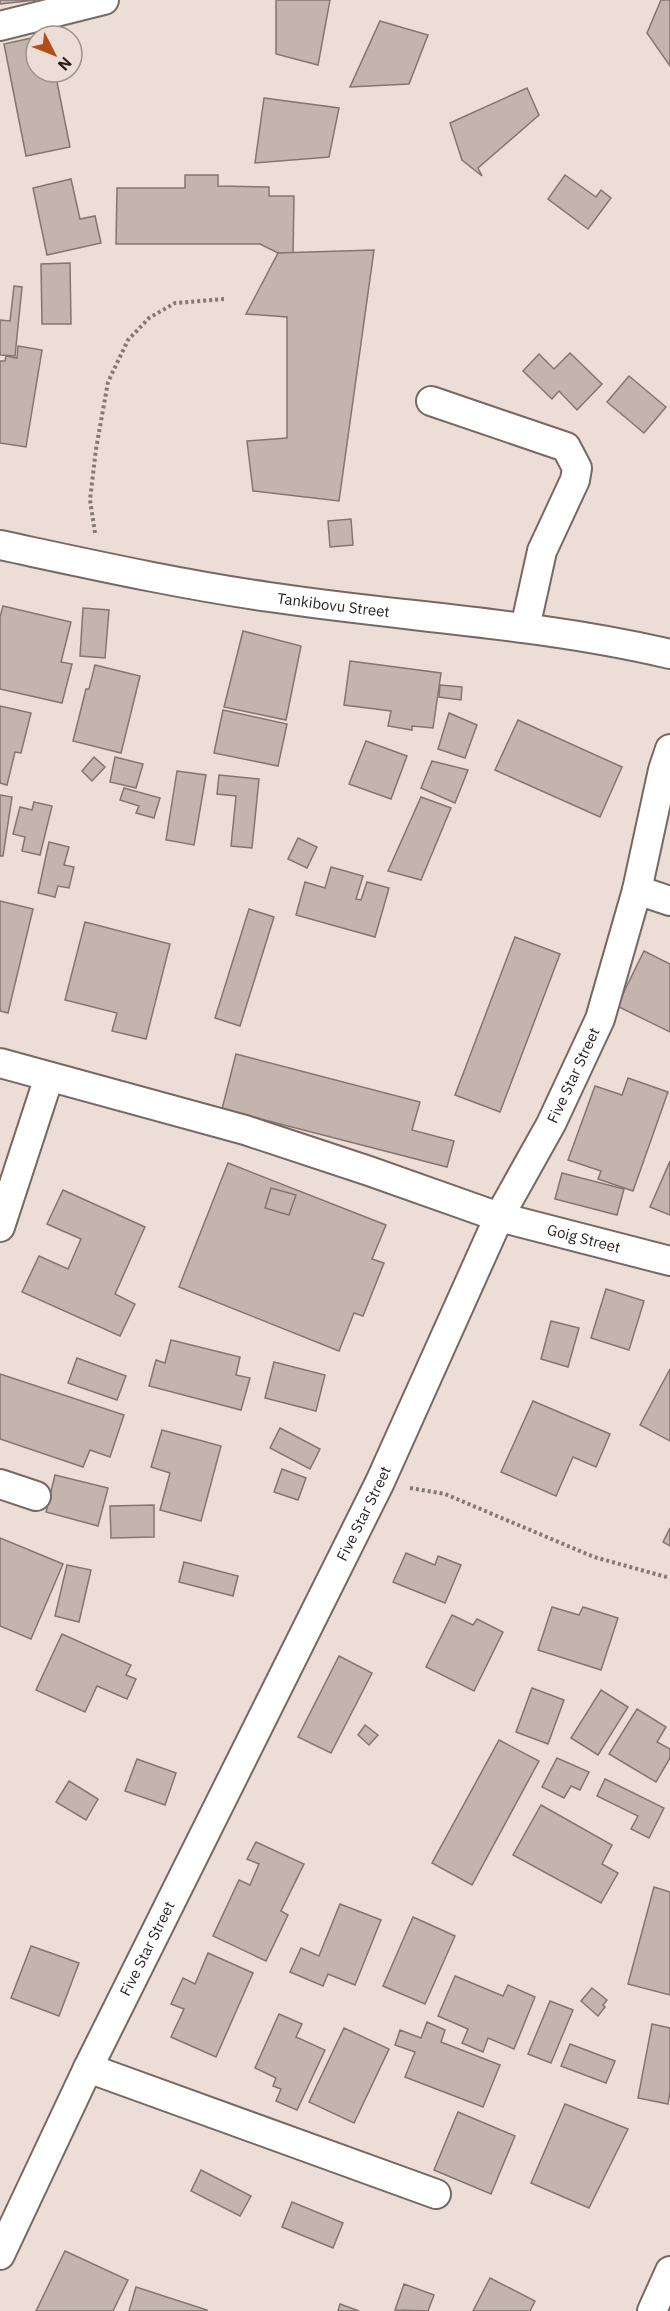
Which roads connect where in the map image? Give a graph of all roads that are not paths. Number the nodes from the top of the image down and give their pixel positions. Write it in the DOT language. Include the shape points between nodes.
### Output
graph roads {
  1 [pos="104,0"];
  2 [pos="0,26"];
  3 [pos="430,401"];
  4 [pos="0,545"];
  5 [pos="525,628"];
  6 [pos="670,654"];
  7 [pos="670,749"];
  8 [pos="637,890"];
  9 [pos="670,901"];
  10 [pos="0,1063"];
  11 [pos="49,1077"];
  12 [pos="499,1217"];
  13 [pos="0,1227"];
  14 [pos="670,1261"];
  15 [pos="0,1484"];
  16 [pos="36,1496"];
  17 [pos="88,2068"];
  18 [pos="436,2194"];
  19 [pos="0,2255"];
  20 [pos="670,2271"];
  21 [pos="652,2311"];
  1 -- 2 [label="street"];
  3 -- 5 [label="street" via="566,447 577,468 542,551"];
  4 -- 5 [label="street, Tankibovu Street" via="268,597"];
  5 -- 6 [label="street, Tankibovu Street"];
  7 -- 8 [label="street, Five Star Street"];
  8 -- 9 [label="street"];
  8 -- 12 [label="street, Five Star Street" via="600,1019 551,1124"];
  10 -- 11 [label="street, Goig Street"];
  11 -- 12 [label="street, Goig Street" via="245,1130"];
  11 -- 13 [label="street"];
  12 -- 14 [label="street, Goig Street"];
  12 -- 17 [label="street, Five Star Street" via="380,1482"];
  15 -- 16 [label="street"];
  17 -- 18 [label="street"];
  17 -- 19 [label="street, Five Star Street"];
  20 -- 21 [label="street"];
}
